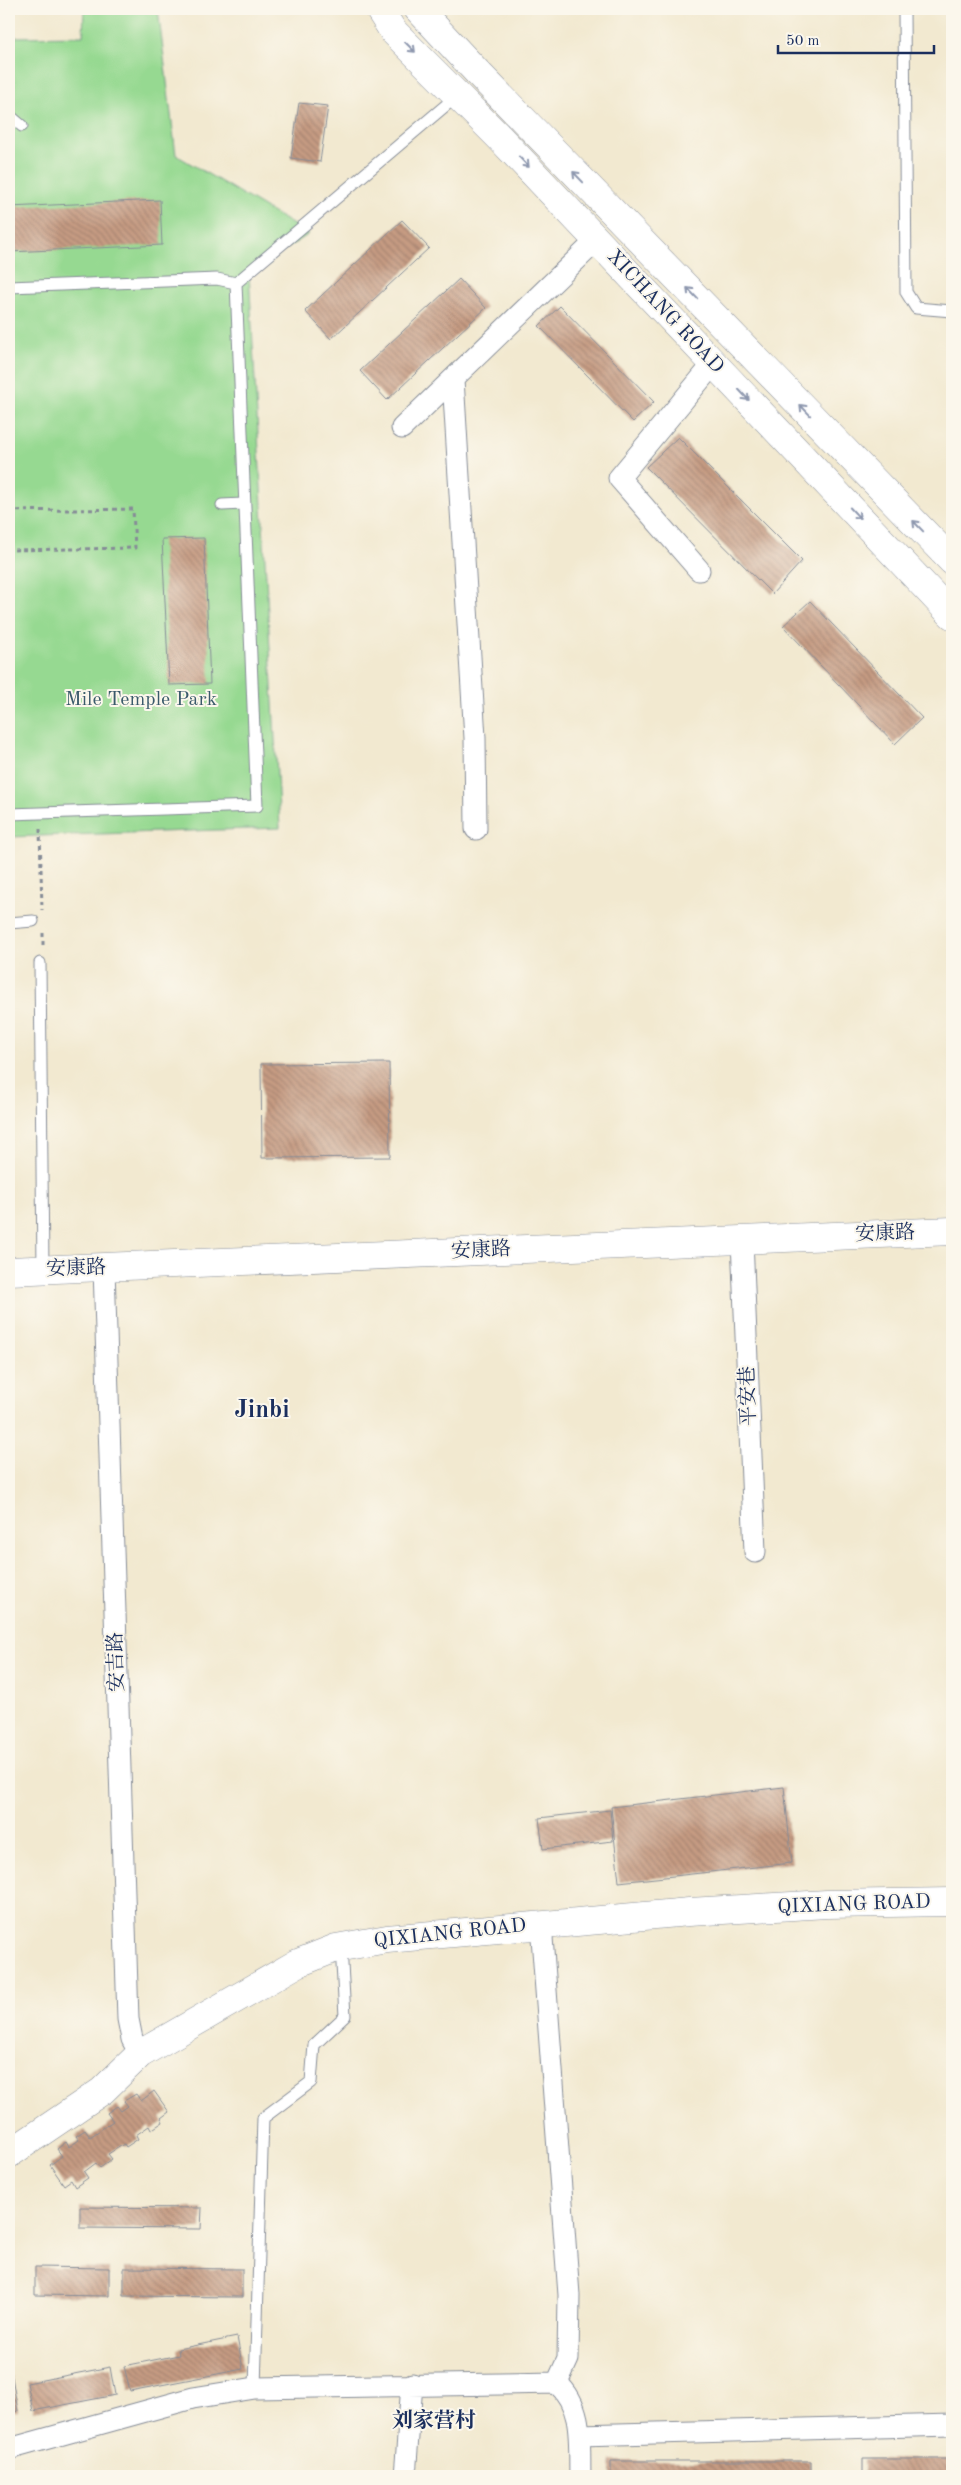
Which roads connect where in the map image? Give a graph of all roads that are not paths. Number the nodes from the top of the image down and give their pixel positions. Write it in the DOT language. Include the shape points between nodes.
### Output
graph roads {
  1 [pos="380,9"];
  2 [pos="418,9"];
  3 [pos="904,9"];
  4 [pos="458,95"];
  5 [pos="9,115"];
  6 [pos="22,126"];
  7 [pos="597,240"];
  8 [pos="236,283"];
  9 [pos="9,288"];
  10 [pos="952,311"];
  11 [pos="714,363"];
  12 [pos="453,379"];
  13 [pos="402,428"];
  14 [pos="243,504"];
  15 [pos="222,505"];
  16 [pos="952,561"];
  17 [pos="699,570"];
  18 [pos="952,615"];
  19 [pos="9,814"];
  20 [pos="476,829"];
  21 [pos="38,920"];
  22 [pos="9,923"];
  23 [pos="40,963"];
  24 [pos="952,1231"];
  25 [pos="742,1240"];
  26 [pos="104,1268"];
  27 [pos="43,1270"];
  28 [pos="9,1271"];
  29 [pos="755,1552"];
  30 [pos="952,1902"];
  31 [pos="541,1924"];
  32 [pos="341,1947"];
  33 [pos="140,2054"];
  34 [pos="9,2154"];
  35 [pos="557,2383"];
  36 [pos="412,2384"];
  37 [pos="255,2388"];
  38 [pos="952,2425"];
  39 [pos="579,2435"];
  40 [pos="9,2449"];
  41 [pos="406,2476"];
  42 [pos="580,2476"];
  1 -- 4 [label="street, XICHANG ROAD, one-way" via="394,31"];
  16 -- 2 [label="street, XICHANG ROAD, one-way"];
  3 -- 10 [label="lane" via="906,292 916,308"];
  4 -- 7 [label="street, XICHANG ROAD, one-way"];
  4 -- 8 [label="lane"];
  5 -- 6 [label="lane"];
  7 -- 11 [label="street, XICHANG ROAD"];
  7 -- 12 [label="street"];
  8 -- 9 [label="lane" via="217,279"];
  8 -- 14 [label="lane"];
  11 -- 17 [label="street" via="620,478"];
  11 -- 18 [label="street, XICHANG ROAD, one-way"];
  12 -- 13 [label="street"];
  12 -- 20 [label="street" via="475,738"];
  14 -- 15 [label="lane"];
  14 -- 19 [label="lane" via="257,806"];
  21 -- 22 [label="lane"];
  23 -- 27 [label="lane"];
  24 -- 25 [label="street, 安康路"];
  25 -- 26 [label="street, 安康路"];
  25 -- 29 [label="street, 平安巷"];
  26 -- 27 [label="street, 安康路"];
  26 -- 33 [label="street, 安吉路" via="128,2019 132,2039"];
  27 -- 28 [label="street, 安康路"];
  30 -- 31 [label="street, QIXIANG ROAD" via="827,1904"];
  31 -- 32 [label="street, QIXIANG ROAD" via="387,1939"];
  31 -- 35 [label="street" via="569,2296 568,2359"];
  32 -- 33 [label="street, QIXIANG ROAD" via="298,1963"];
  32 -- 37 [label="lane" via="345,2016 314,2045 311,2082 263,2118"];
  33 -- 34 [label="street, QIXIANG ROAD" via="102,2091"];
  35 -- 36 [label="street"];
  35 -- 39 [label="street" via="569,2394 576,2409"];
  36 -- 37 [label="street"];
  36 -- 41 [label="street"];
  37 -- 40 [label="street" via="193,2398"];
  38 -- 39 [label="street"];
  39 -- 42 [label="street"];
}
